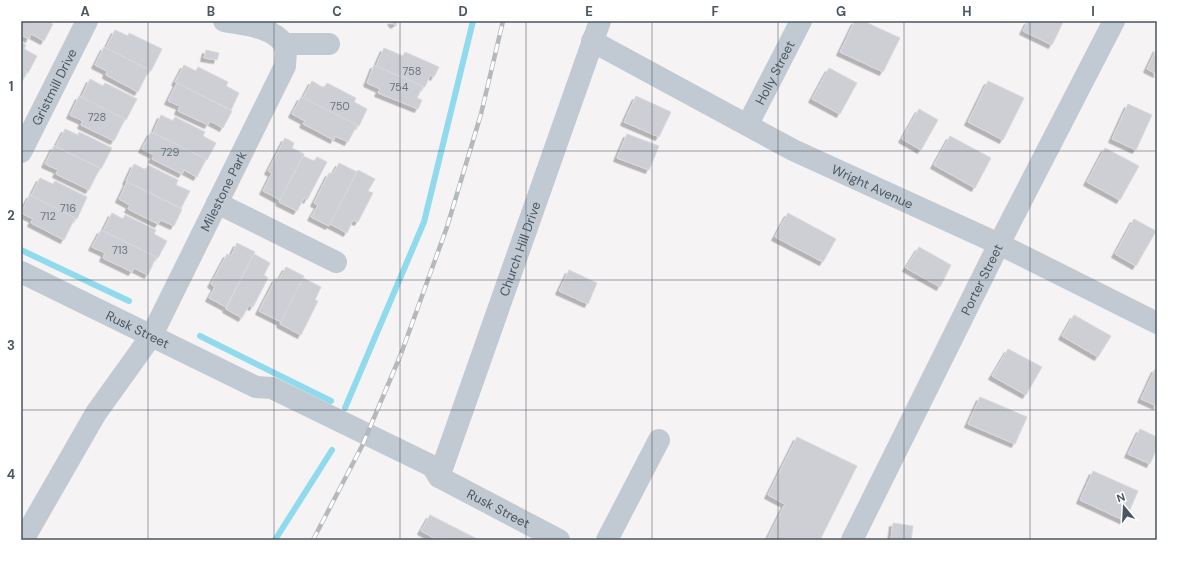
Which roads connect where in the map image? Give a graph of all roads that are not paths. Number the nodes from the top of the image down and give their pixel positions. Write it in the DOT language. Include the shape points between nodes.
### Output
graph roads {
  1 [pos="87,21"];
  2 [pos="224,21"];
  3 [pos="600,21"];
  4 [pos="801,21"];
  5 [pos="1114,21"];
  6 [pos="592,41"];
  7 [pos="284,44"];
  8 [pos="329,44"];
  9 [pos="748,124"];
  10 [pos="21,152"];
  11 [pos="217,203"];
  12 [pos="999,244"];
  13 [pos="336,262"];
  14 [pos="21,272"];
  15 [pos="1157,323"];
  16 [pos="152,335"];
  17 [pos="659,440"];
  18 [pos="439,477"];
  19 [pos="23,540"];
  20 [pos="559,540"];
  21 [pos="607,540"];
  22 [pos="852,540"];
  1 -- 10 [label="street, Gristmill Drive"];
  2 -- 7 [label="street" via="274,33"];
  3 -- 6 [label="street, Church Hill Drive"];
  4 -- 9 [label="street, Holly Street"];
  5 -- 12 [label="street, Porter Street"];
  6 -- 9 [label="street, Wright Avenue"];
  6 -- 18 [label="street, Church Hill Drive"];
  7 -- 8 [label="street"];
  7 -- 11 [label="street, Milestone Park" via="285,66"];
  9 -- 12 [label="street, Wright Avenue" via="793,150"];
  11 -- 13 [label="street"];
  11 -- 16 [label="street, Milestone Park"];
  12 -- 15 [label="street, Wright Avenue"];
  12 -- 22 [label="street, Porter Street"];
  14 -- 16 [label="street, Rusk Street"];
  16 -- 18 [label="street, Rusk Street" via="256,386 263,395 427,479"];
  16 -- 19 [label="street, Milestone Park" via="96,414"];
  17 -- 21 [label="street"];
  18 -- 20 [label="street, Rusk Street"];
}
